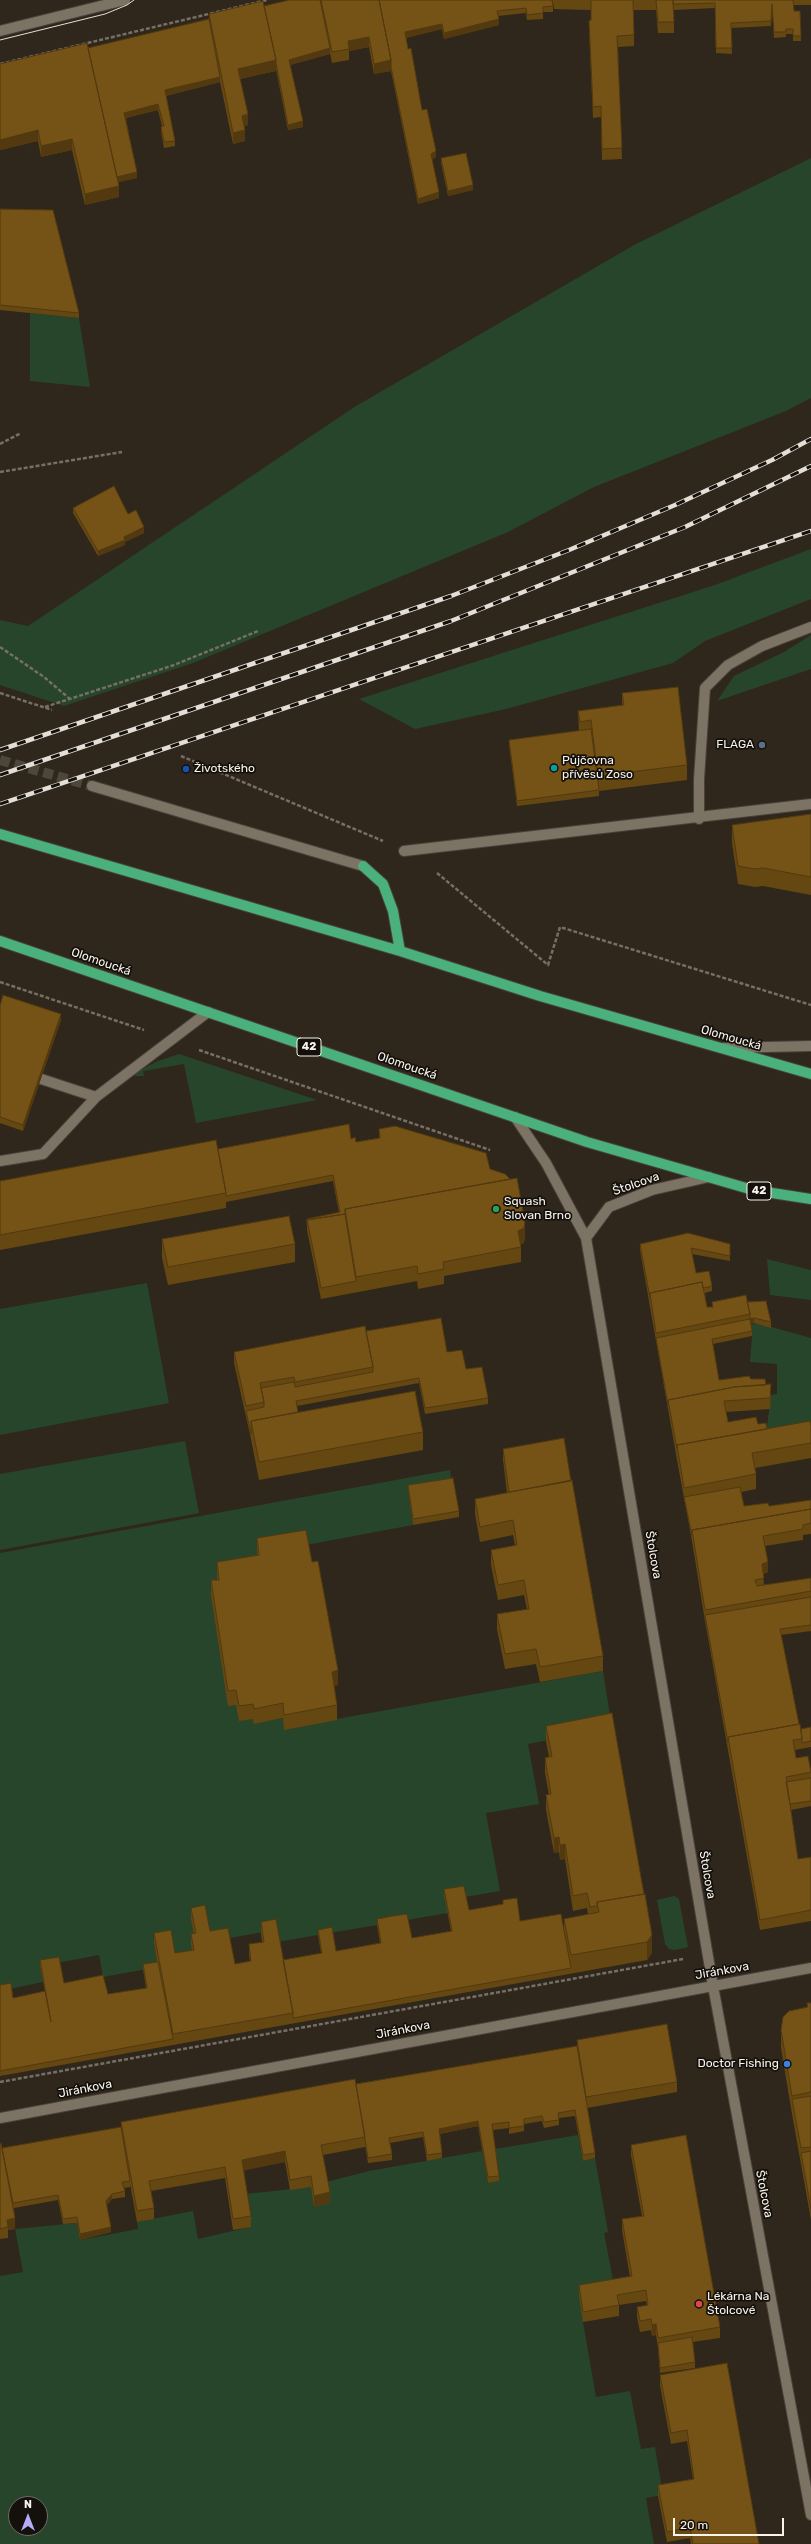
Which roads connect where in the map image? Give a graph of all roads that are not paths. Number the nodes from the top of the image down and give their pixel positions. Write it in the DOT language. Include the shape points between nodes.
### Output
graph roads {
  1 [pos="125,0"];
  2 [pos="0,31"];
  3 [pos="811,627"];
  4 [pos="92,786"];
  5 [pos="811,804"];
  6 [pos="699,819"];
  7 [pos="0,834"];
  8 [pos="404,851"];
  9 [pos="363,866"];
  10 [pos="0,941"];
  11 [pos="400,951"];
  12 [pos="208,1012"];
  13 [pos="811,1046"];
  14 [pos="719,1048"];
  15 [pos="22,1073"];
  16 [pos="811,1074"];
  17 [pos="96,1097"];
  18 [pos="515,1117"];
  19 [pos="0,1161"];
  20 [pos="708,1177"];
  21 [pos="811,1199"];
  22 [pos="586,1238"];
  23 [pos="811,1968"];
  24 [pos="713,1986"];
  25 [pos="0,2118"];
  26 [pos="811,2515"];
  1 -- 2 [label="street"];
  3 -- 6 [label="street" via="762,646 728,665 705,688"];
  4 -- 9 [label="street"];
  5 -- 6 [label="street"];
  6 -- 8 [label="street"];
  7 -- 11 [label="main road, Olomoucká"];
  9 -- 11 [label="main road" via="383,884 393,911"];
  10 -- 12 [label="main road, Olomoucká / 42"];
  11 -- 14 [label="main road, Olomoucká" via="540,996"];
  12 -- 17 [label="street"];
  12 -- 18 [label="main road, Olomoucká / 42"];
  13 -- 14 [label="street"];
  14 -- 16 [label="main road, Olomoucká"];
  15 -- 17 [label="street"];
  17 -- 19 [label="street" via="43,1154"];
  18 -- 20 [label="main road, Olomoucká / 42" via="587,1142"];
  18 -- 22 [label="street, Štolcova" via="546,1163"];
  20 -- 21 [label="main road, Olomoucká / 42" via="753,1190"];
  20 -- 22 [label="street, Štolcova" via="652,1190 609,1207"];
  22 -- 24 [label="street, Štolcova"];
  23 -- 24 [label="street, Jiránkova"];
  24 -- 25 [label="street, Jiránkova"];
  24 -- 26 [label="street, Štolcova"];
}
